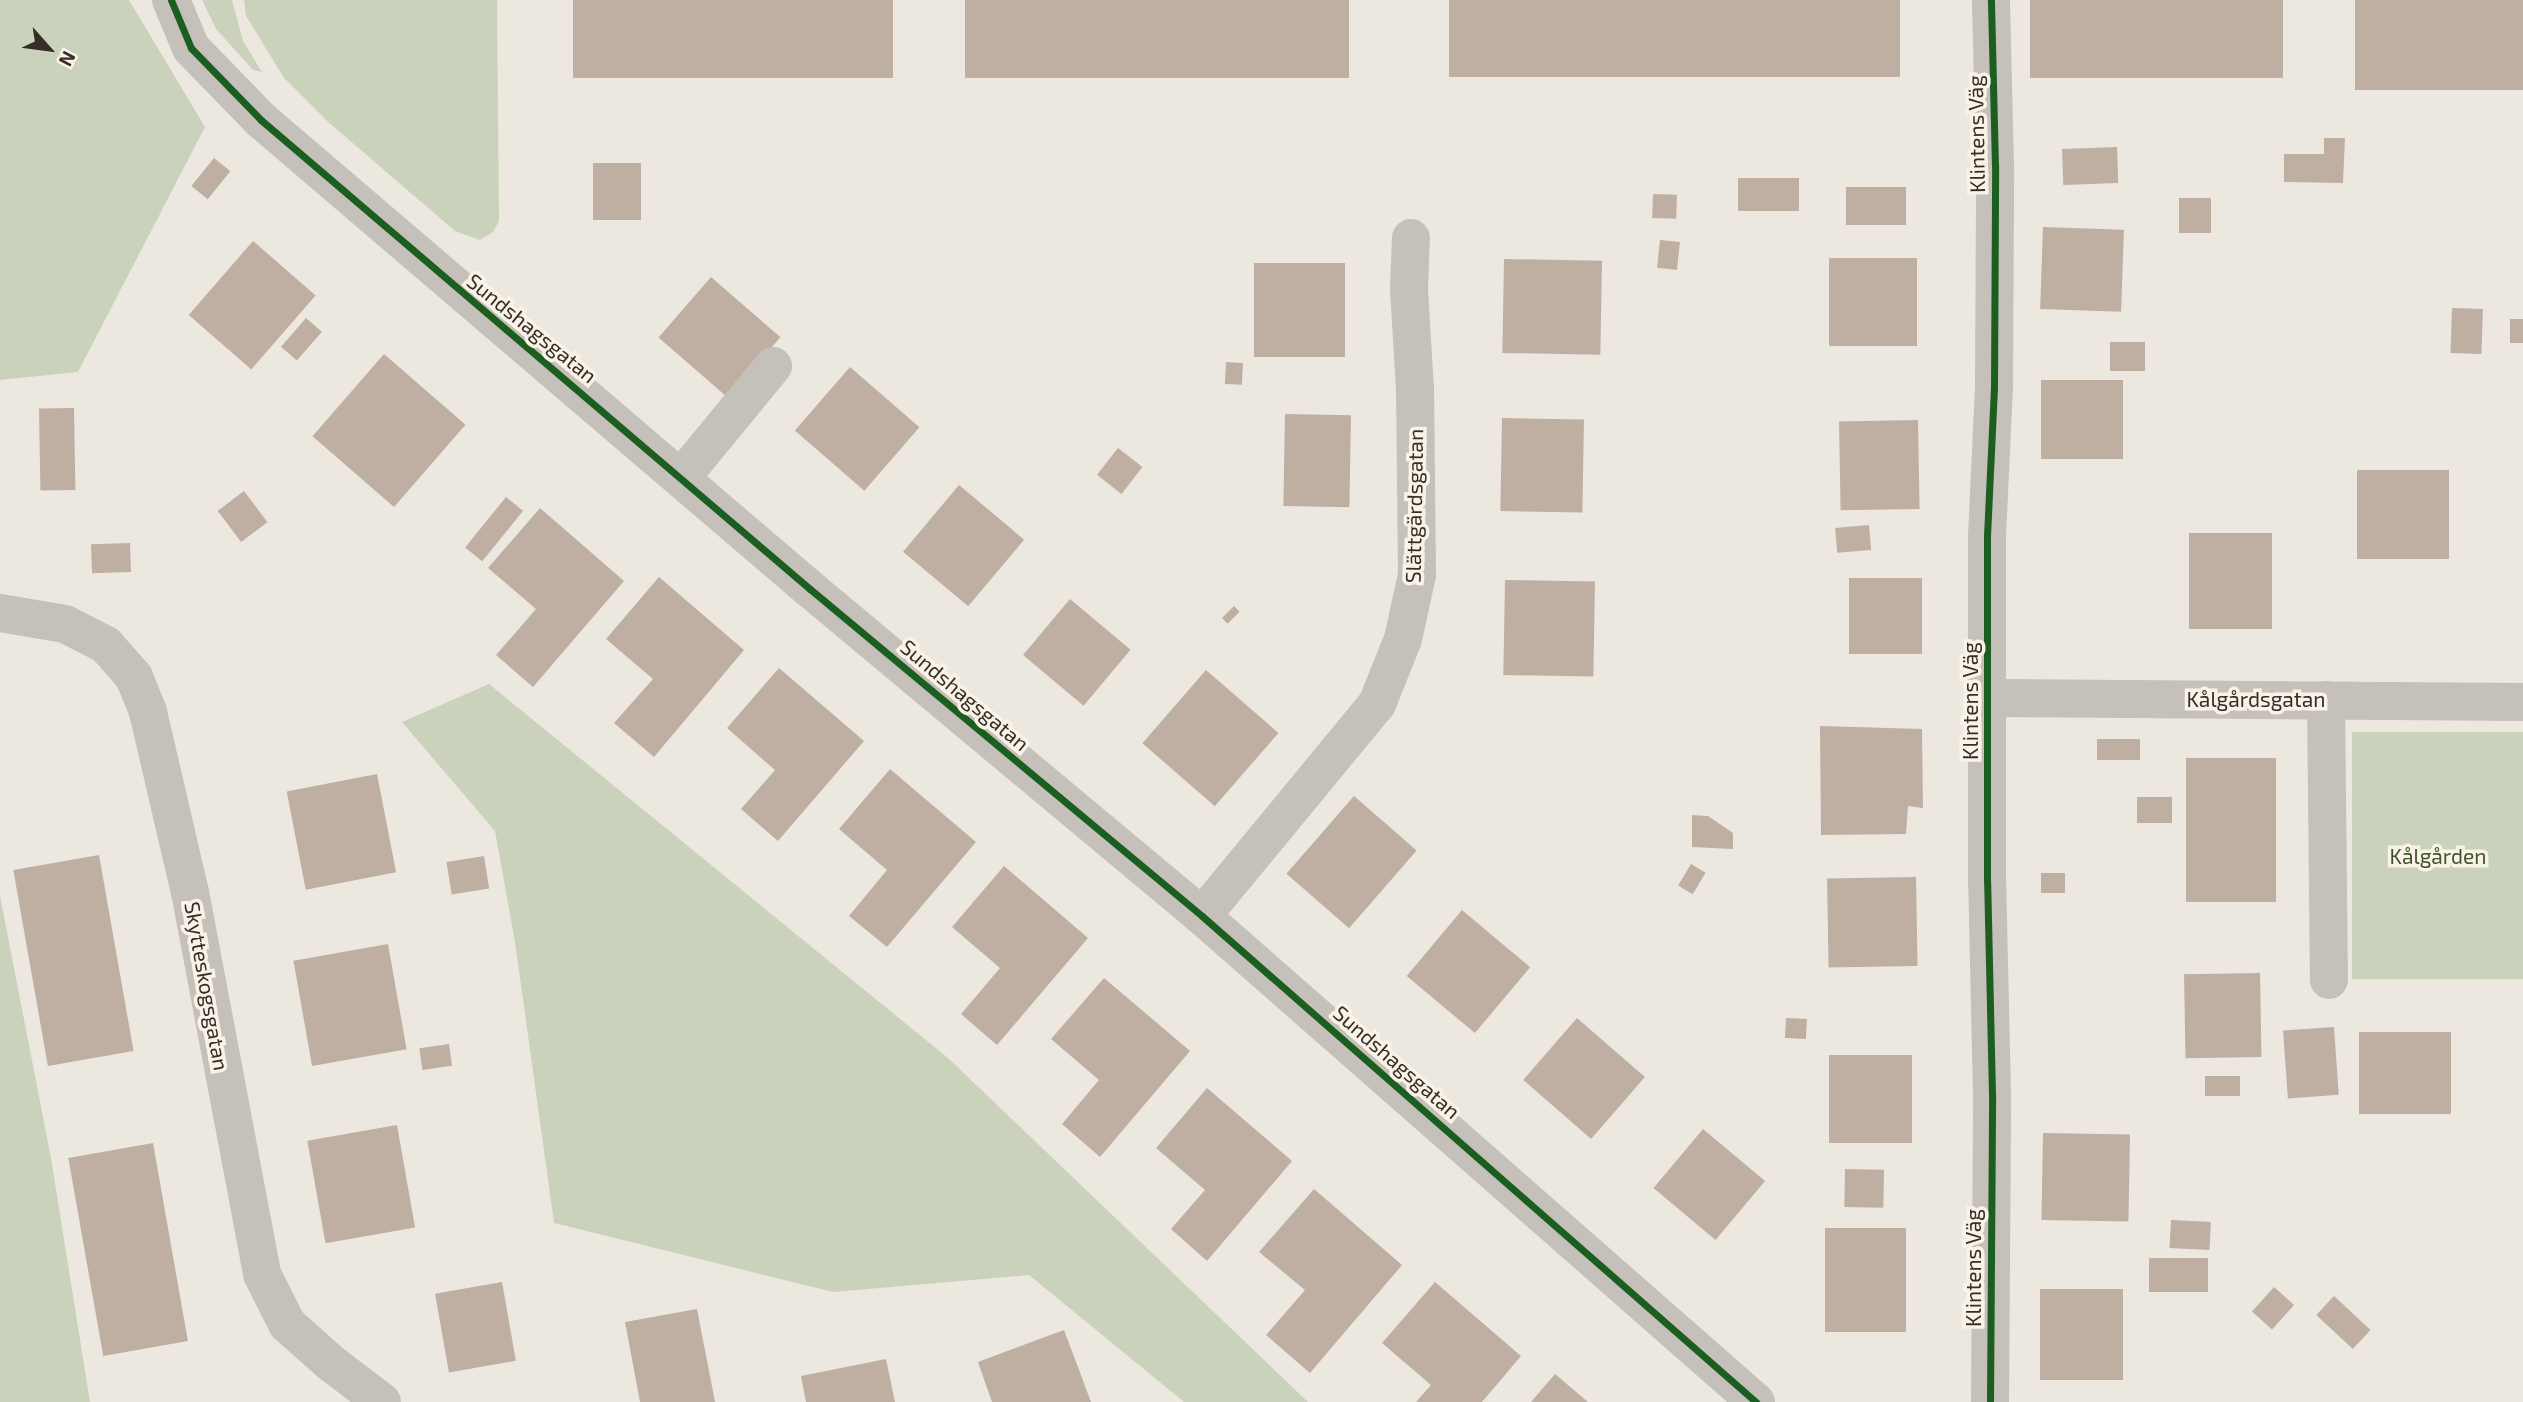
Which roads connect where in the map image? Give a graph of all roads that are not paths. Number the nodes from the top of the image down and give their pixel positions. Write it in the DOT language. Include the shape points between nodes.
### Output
graph roads {
  1 [pos="171,0"];
  2 [pos="1991,0"];
  3 [pos="1411,238"];
  4 [pos="773,366"];
  5 [pos="681,478"];
  6 [pos="0,613"];
  7 [pos="1989,698"];
  8 [pos="2326,700"];
  9 [pos="2523,702"];
  10 [pos="1202,916"];
  11 [pos="2329,980"];
  12 [pos="382,1402"];
  13 [pos="1756,1402"];
  14 [pos="1990,1402"];
  1 -- 5 [label="street, Sundshagsgatan" via="191,48 261,120"];
  2 -- 7 [label="street, Klintens Väg" via="1995,166 1994,388 1987,536"];
  3 -- 10 [label="street, Slättgärdsgatan" via="1417,575 1403,639 1377,704"];
  4 -- 5 [label="street"];
  5 -- 10 [label="street, Sundshagsgatan"];
  6 -- 12 [label="street, Skytteskogsgatan" via="65,624 106,645 134,677 148,712 190,892 262,1274 288,1324"];
  7 -- 8 [label="street, Kålgårdsgatan"];
  7 -- 14 [label="street, Klintens Väg"];
  8 -- 9 [label="street, Kålgårdsgatan"];
  8 -- 11 [label="street"];
  10 -- 13 [label="street, Sundshagsgatan"];
}
